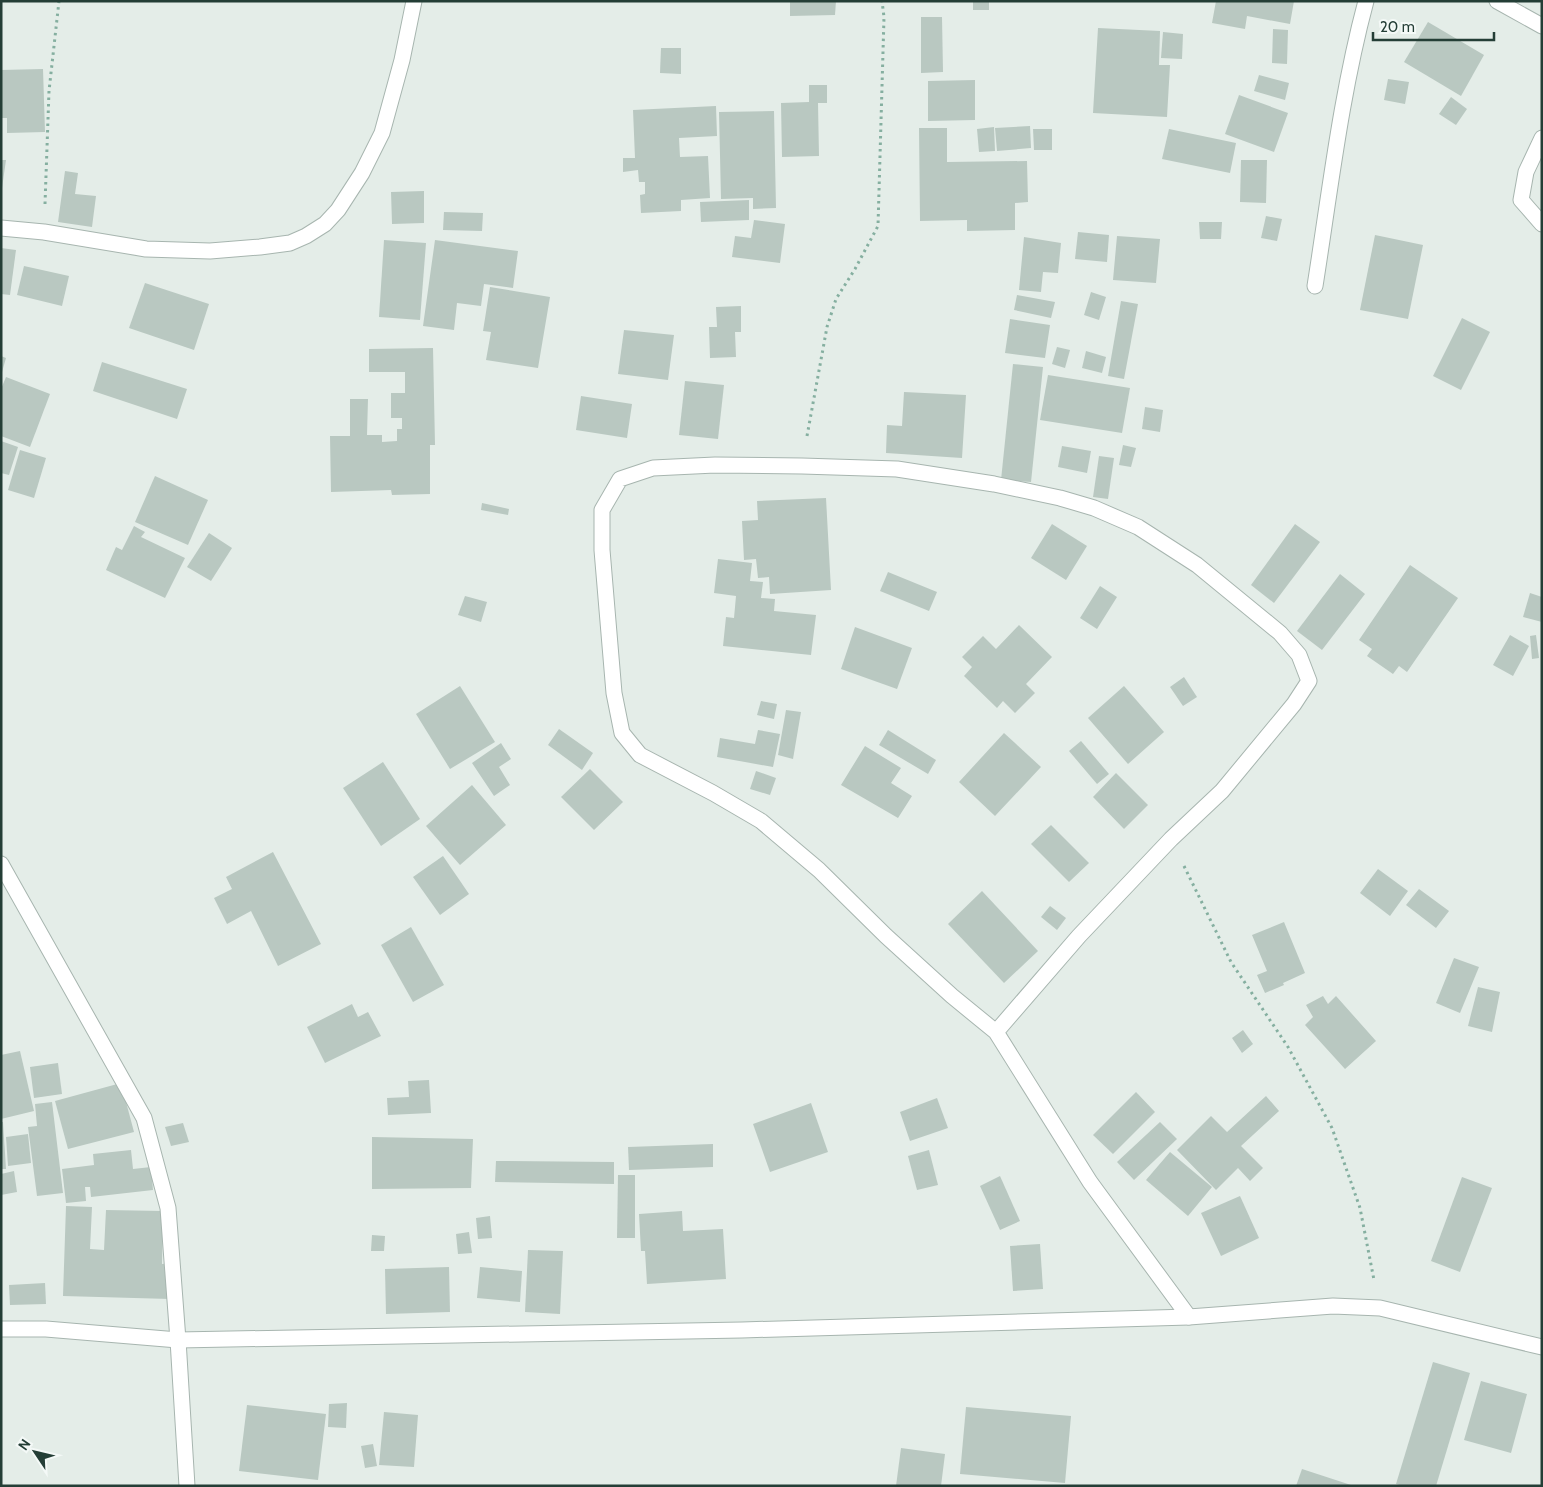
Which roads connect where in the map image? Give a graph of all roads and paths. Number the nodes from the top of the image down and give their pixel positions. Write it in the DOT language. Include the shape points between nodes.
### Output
graph roads {
  1 [pos="60,1"];
  2 [pos="414,1"];
  3 [pos="882,1"];
  4 [pos="1366,1"];
  5 [pos="1497,1"];
  6 [pos="1542,26"];
  7 [pos="1542,138"];
  8 [pos="1542,224"];
  9 [pos="1,228"];
  10 [pos="44,232"];
  11 [pos="1314,286"];
  12 [pos="802,466"];
  13 [pos="1171,838"];
  14 [pos="1,864"];
  15 [pos="996,1032"];
  16 [pos="1380,1308"];
  17 [pos="1189,1317"];
  18 [pos="1,1329"];
  19 [pos="178,1340"];
  20 [pos="1542,1347"];
  21 [pos="187,1486"];
  1 -- 10 [label="path" via="49,91"];
  2 -- 10 [label="street" via="382,132 362,173 338,210 325,224 306,236 290,243 210,250 146,248"];
  3 -- 12 [label="path" via="878,226 836,299 827,328"];
  4 -- 11 [label="street" via="1344,103"];
  5 -- 6 [label="street"];
  7 -- 8 [label="street" via="1526,172 1521,200"];
  9 -- 10 [label="street"];
  12 -- 13 [label="street" via="898,469 994,484 1094,508 1138,527 1197,565 1280,633 1299,656 1309,681 1294,704 1222,791"];
  12 -- 15 [label="street" via="653,468 620,479 602,510 602,550 614,693 622,733 640,755 761,821 819,870 944,989"];
  13 -- 15 [label="street" via="1079,936"];
  13 -- 16 [label="path" via="1231,962 1288,1046 1332,1128 1360,1208"];
  14 -- 19 [label="street" via="144,1118 168,1208"];
  15 -- 17 [label="street" via="1090,1182"];
  16 -- 17 [label="street" via="1333,1306"];
  16 -- 20 [label="street"];
  17 -- 19 [label="street" via="732,1330"];
  18 -- 19 [label="street" via="46,1329"];
  19 -- 21 [label="street"];
}
